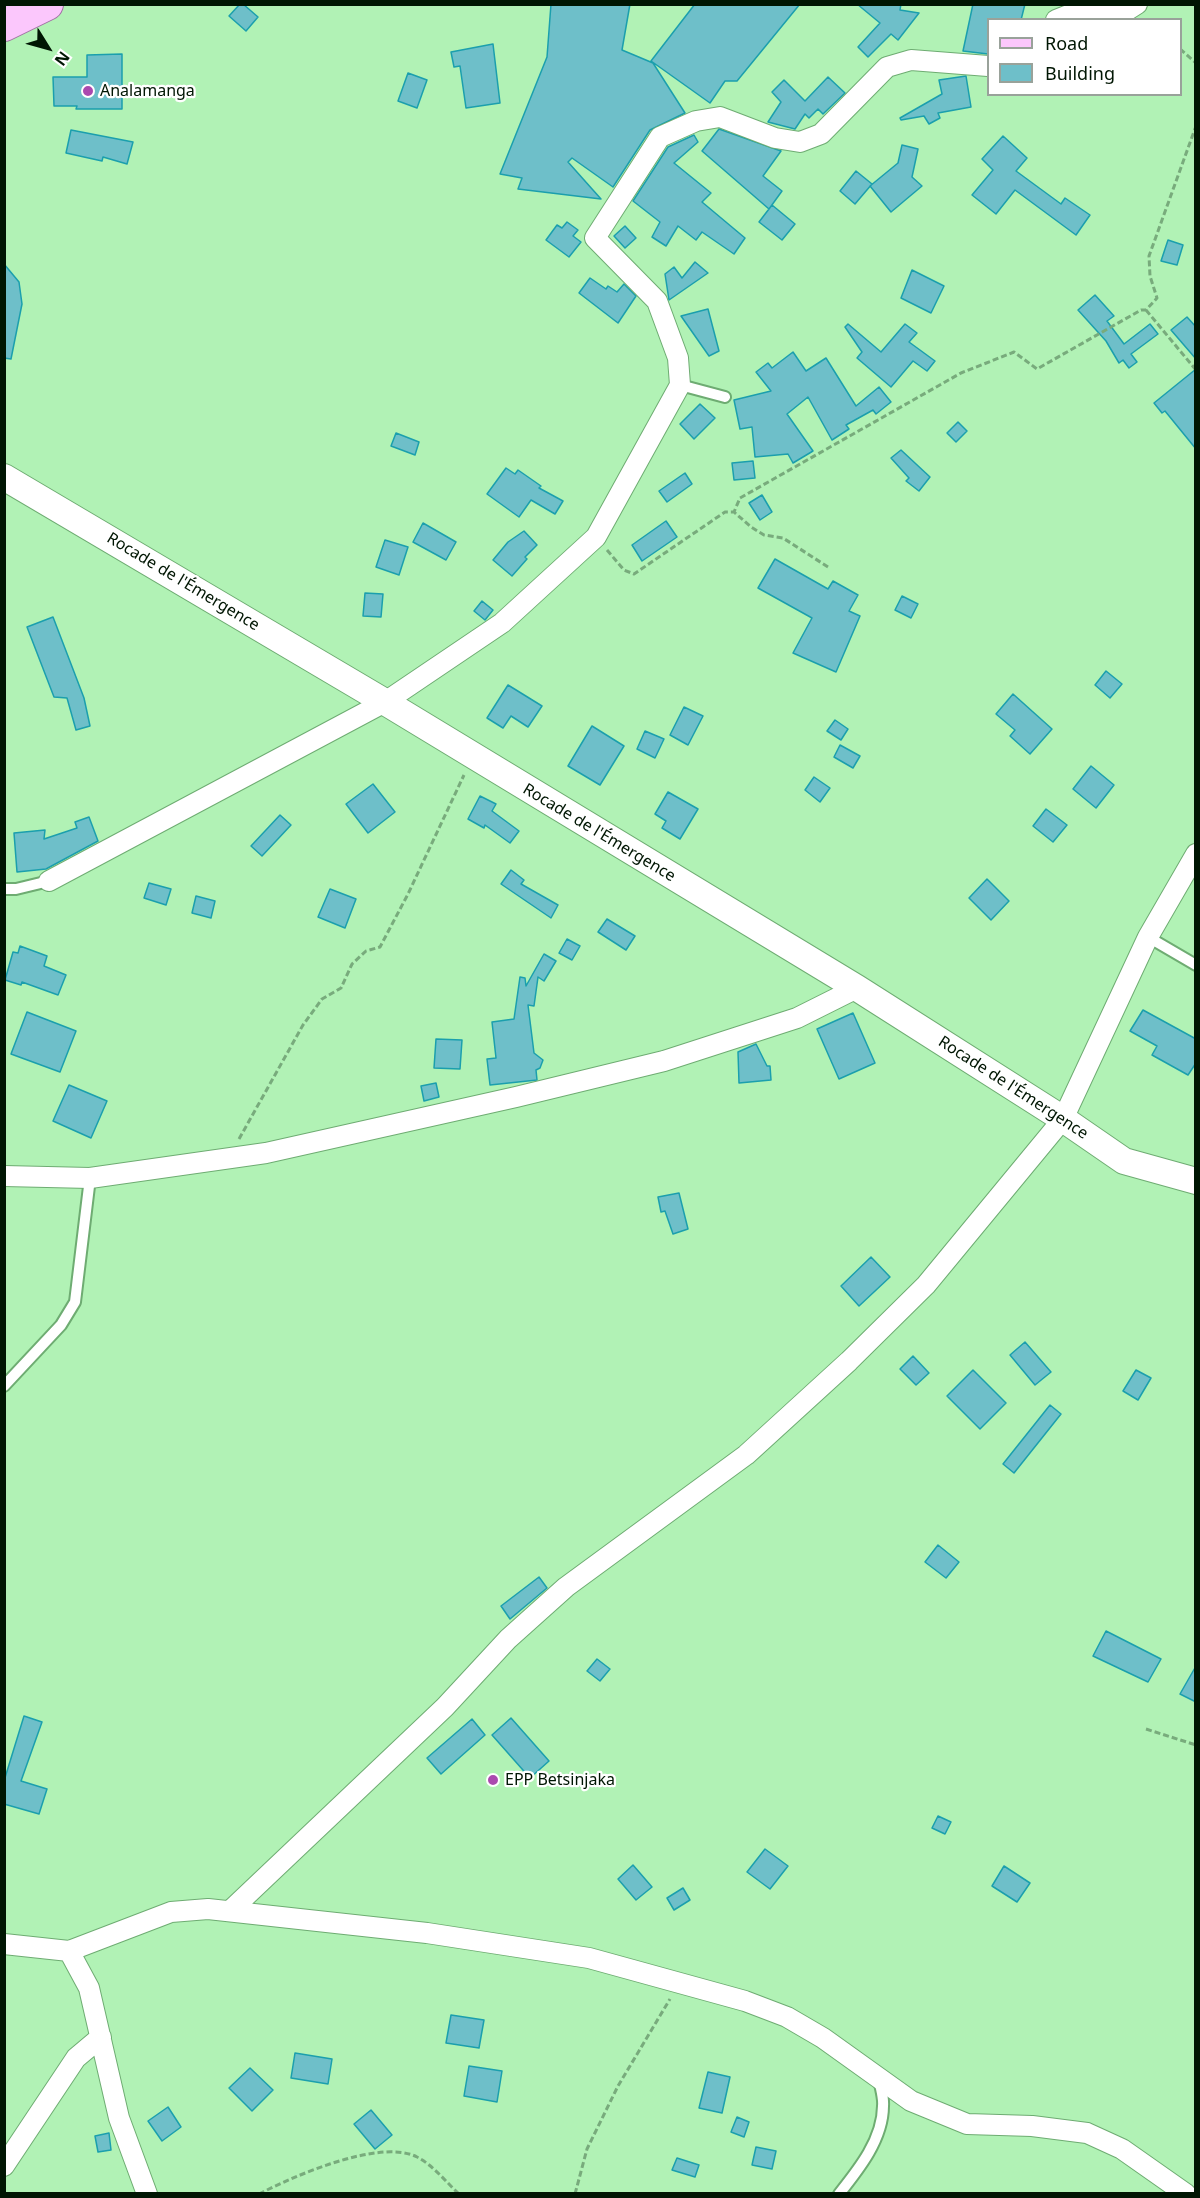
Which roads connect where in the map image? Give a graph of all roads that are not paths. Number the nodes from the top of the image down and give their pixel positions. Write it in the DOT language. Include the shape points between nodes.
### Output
graph roads {
  1 [pos="47,4"];
  2 [pos="1137,4"];
  3 [pos="1061,18"];
  4 [pos="4,24"];
  5 [pos="987,66"];
  6 [pos="680,385"];
  7 [pos="725,397"];
  8 [pos="4,477"];
  9 [pos="386,702"];
  10 [pos="1196,854"];
  11 [pos="49,881"];
  12 [pos="4,889"];
  13 [pos="1148,937"];
  14 [pos="1196,965"];
  15 [pos="857,988"];
  16 [pos="1063,1119"];
  17 [pos="4,1176"];
  18 [pos="90,1178"];
  19 [pos="1196,1181"];
  20 [pos="4,1386"];
  21 [pos="231,1910"];
  22 [pos="4,1944"];
  23 [pos="69,1951"];
  24 [pos="101,2037"];
  25 [pos="879,2077"];
  26 [pos="4,2166"];
  27 [pos="147,2193"];
  28 [pos="839,2193"];
  29 [pos="1186,2193"];
  1 -- 4 [label="main road"];
  2 -- 3 [label="street" via="1118,16 1081,10"];
  5 -- 6 [label="street" via="911,60 887,67 821,134 800,142 775,138 720,117 696,121 660,137 595,238 657,302 678,358"];
  6 -- 7 [label="lane"];
  6 -- 9 [label="street" via="596,537 502,623"];
  8 -- 9 [label="street, Rocade de l'Émergence"];
  9 -- 11 [label="street"];
  9 -- 15 [label="street, Rocade de l'Émergence"];
  10 -- 13 [label="street"];
  11 -- 12 [label="lane"];
  13 -- 14 [label="lane"];
  13 -- 16 [label="street"];
  15 -- 16 [label="street, Rocade de l'Émergence"];
  15 -- 18 [label="street" via="797,1018 664,1061 266,1153"];
  16 -- 19 [label="street, Rocade de l'Émergence" via="1124,1161"];
  16 -- 21 [label="street" via="926,1285 849,1361 746,1455 566,1587 508,1639 349,1801"];
  17 -- 18 [label="street"];
  18 -- 20 [label="lane" via="75,1302 61,1325"];
  21 -- 23 [label="street" via="171,1912"];
  21 -- 25 [label="street" via="588,1958 678,1981 787,2017"];
  22 -- 23 [label="street"];
  23 -- 24 [label="street" via="89,1988"];
  24 -- 26 [label="street" via="76,2058"];
  24 -- 27 [label="street" via="119,2118"];
  25 -- 28 [label="lane" via="884,2106 876,2136 866,2160"];
  25 -- 29 [label="street" via="911,2101 967,2124 1087,2133 1122,2149"];
}
